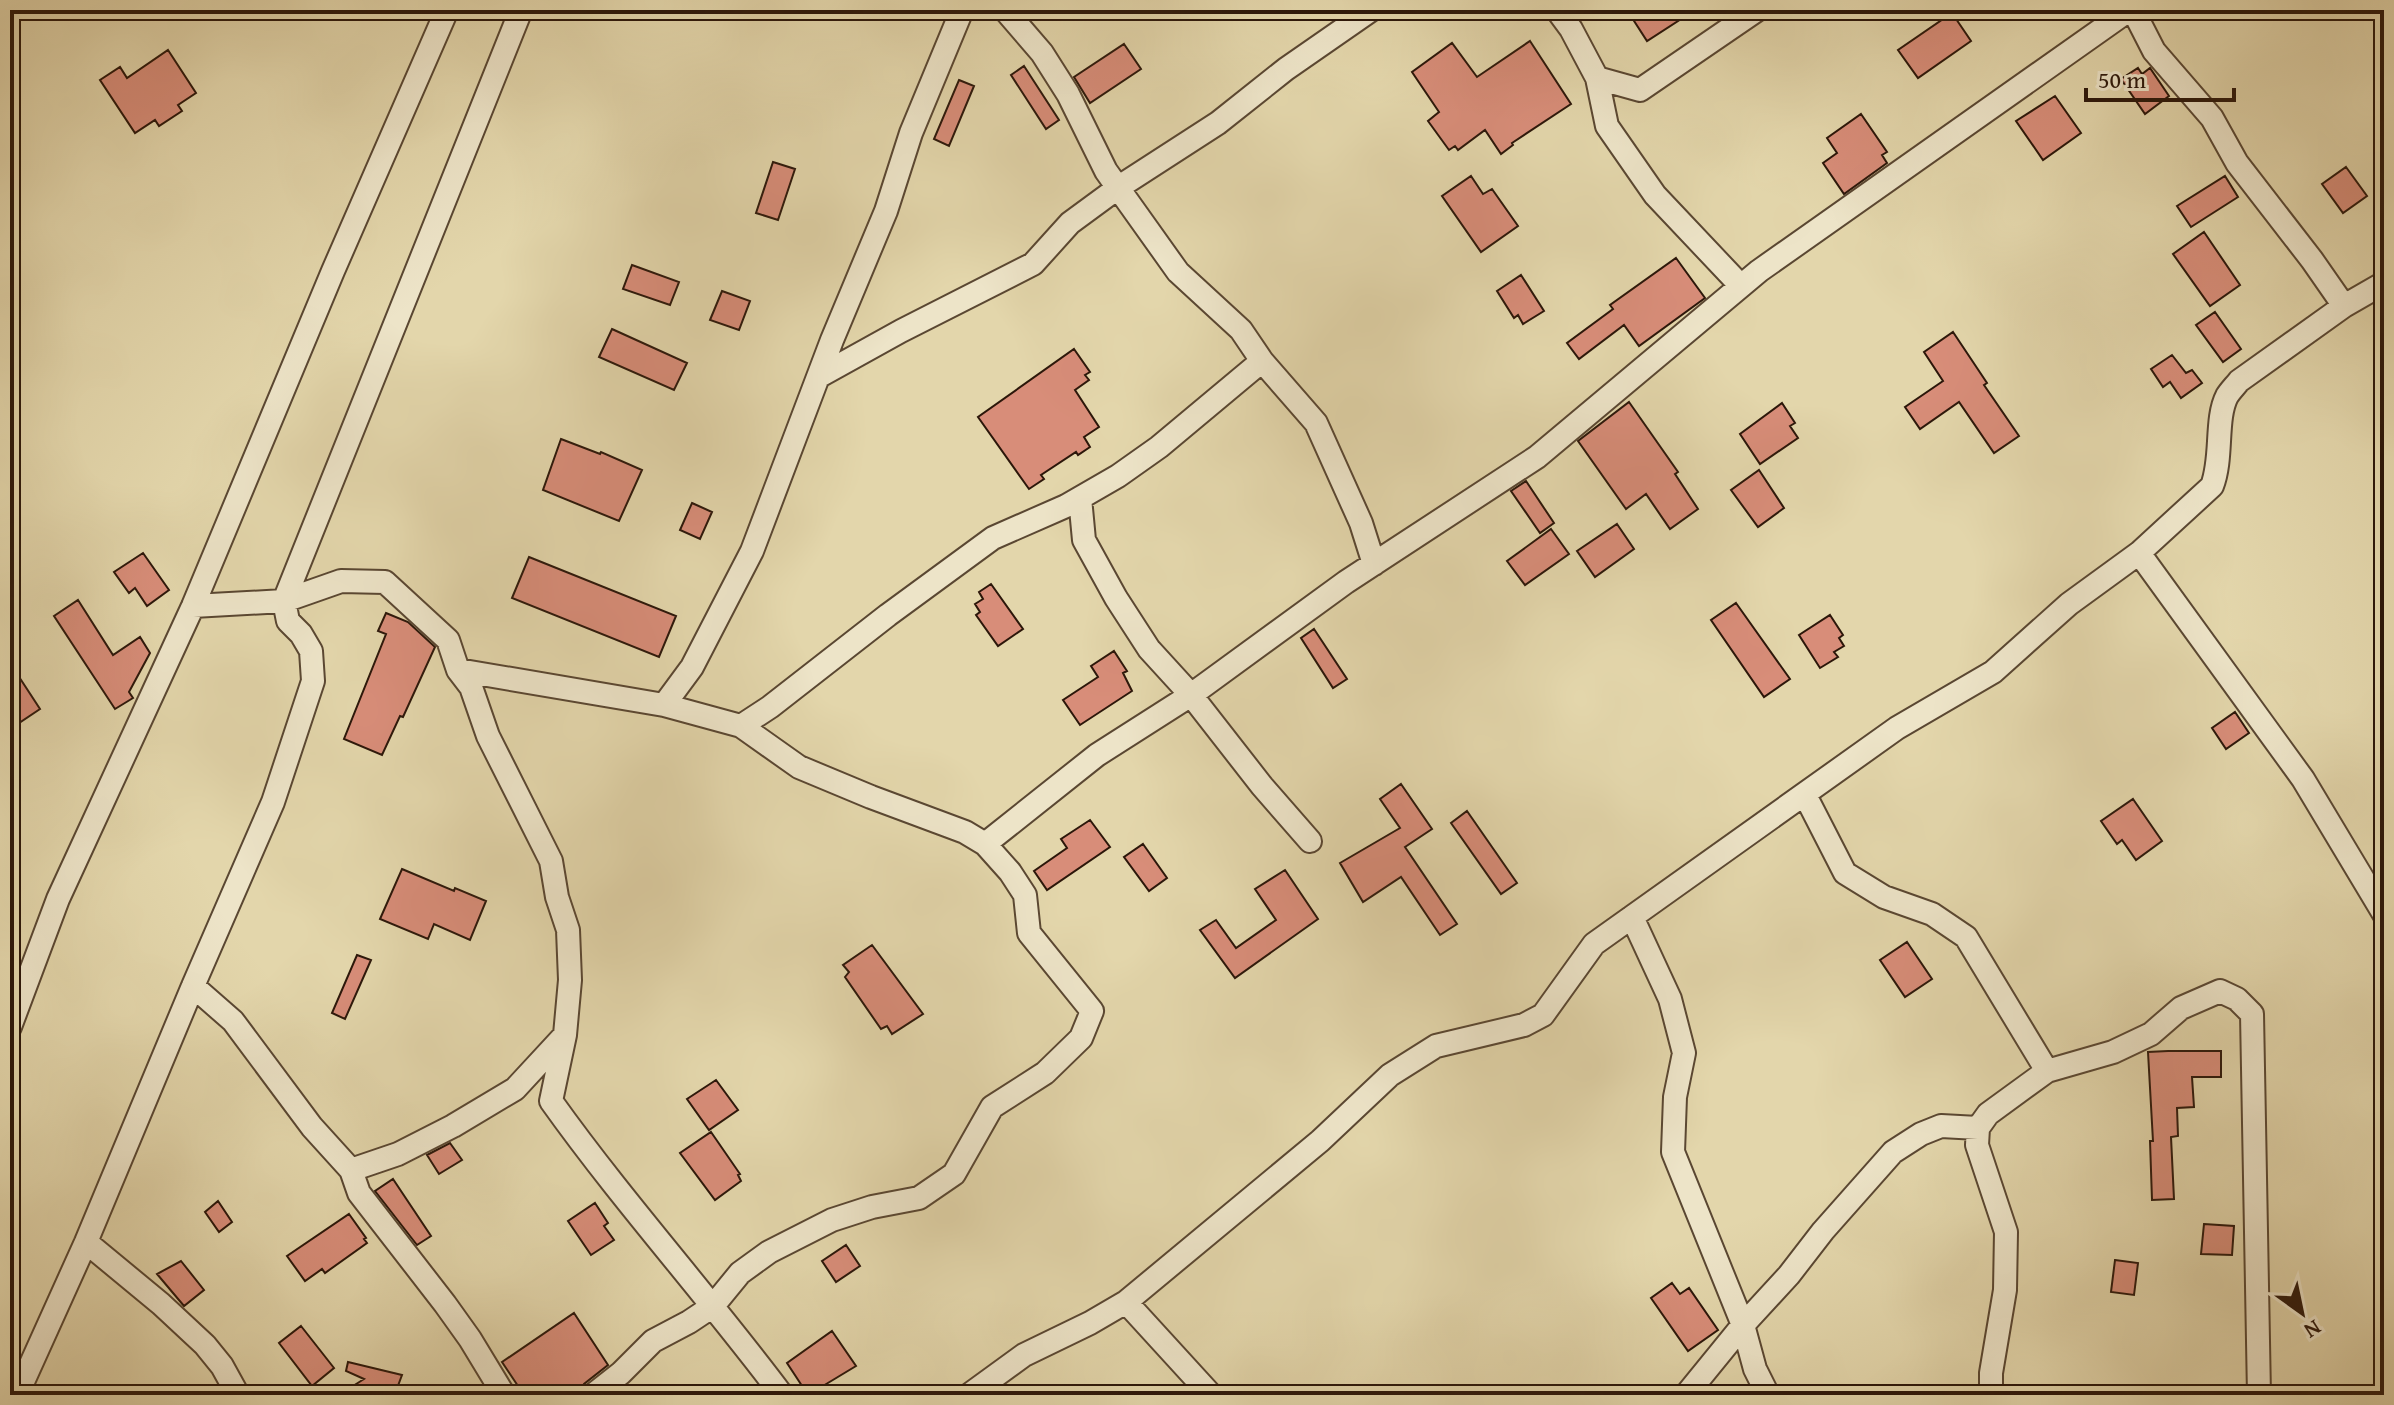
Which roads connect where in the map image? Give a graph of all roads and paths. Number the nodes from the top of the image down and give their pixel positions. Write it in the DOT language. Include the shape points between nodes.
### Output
graph roads {
  1 [pos="447,10"];
  2 [pos="521,10"];
  3 [pos="962,10"];
  4 [pos="1005,10"];
  5 [pos="1371,10"];
  6 [pos="1557,10"];
  7 [pos="1757,10"];
  8 [pos="2131,10"];
  9 [pos="1597,78"];
  10 [pos="1119,187"];
  11 [pos="2384,283"];
  12 [pos="1741,286"];
  13 [pos="2344,306"];
  14 [pos="1262,361"];
  15 [pos="818,377"];
  16 [pos="1080,498"];
  17 [pos="2139,553"];
  18 [pos="1374,564"];
  19 [pos="284,601"];
  20 [pos="193,606"];
  21 [pos="458,670"];
  22 [pos="1191,695"];
  23 [pos="664,705"];
  24 [pos="741,726"];
  25 [pos="1805,795"];
  26 [pos="1310,841"];
  27 [pos="985,844"];
  28 [pos="2384,914"];
  29 [pos="1632,917"];
  30 [pos="193,986"];
  31 [pos="10,1027"];
  32 [pos="565,1035"];
  33 [pos="2047,1071"];
  34 [pos="1978,1128"];
  35 [pos="351,1170"];
  36 [pos="86,1242"];
  37 [pos="1126,1302"];
  38 [pos="713,1306"];
  39 [pos="1743,1325"];
  40 [pos="17,1395"];
  41 [pos="238,1395"];
  42 [pos="504,1395"];
  43 [pos="593,1395"];
  44 [pos="782,1395"];
  45 [pos="969,1395"];
  46 [pos="1211,1395"];
  47 [pos="1686,1395"];
  48 [pos="1768,1395"];
  49 [pos="1991,1395"];
  50 [pos="2259,1395"];
  1 -- 20 [label="street"];
  2 -- 19 [label="street"];
  3 -- 15 [label="street"];
  4 -- 10 [label="street" via="1042,53"];
  5 -- 10 [label="street" via="1218,123"];
  6 -- 9 [label="street"];
  7 -- 9 [label="street" via="1640,90"];
  8 -- 12 [label="street"];
  8 -- 13 [label="street" via="2154,51 2212,118 2237,163"];
  9 -- 12 [label="street" via="1607,126 1655,195"];
  10 -- 14 [label="street" via="1178,272 1241,330"];
  10 -- 15 [label="street" via="1070,223 1033,264"];
  11 -- 13 [label="street"];
  12 -- 18 [label="street" via="1537,457"];
  13 -- 17 [label="street" via="2239,381 2226,397 2212,486"];
  14 -- 16 [label="street" via="1159,447"];
  14 -- 18 [label="street" via="1316,423"];
  15 -- 23 [label="street" via="752,551 692,667"];
  16 -- 22 [label="street" via="1084,540 1116,598 1149,649"];
  16 -- 24 [label="street" via="993,538"];
  17 -- 25 [label="street" via="2069,604 1993,672 1897,728"];
  17 -- 28 [label="street" via="2303,779"];
  18 -- 22 [label="street"];
  19 -- 20 [label="street"];
  19 -- 21 [label="street" via="341,581 385,582 448,640"];
  19 -- 30 [label="street" via="288,621 311,651 313,681 273,802"];
  20 -- 31 [label="street" via="58,899"];
  21 -- 23 [label="street"];
  21 -- 32 [label="street" via="471,687 488,736 551,861 568,930"];
  22 -- 26 [label="street"];
  22 -- 27 [label="street" via="1097,755"];
  23 -- 24 [label="street"];
  24 -- 27 [label="street" via="799,767"];
  25 -- 29 [label="street"];
  25 -- 33 [label="street" via="1845,873 1884,897 1932,914 1966,937"];
  27 -- 38 [label="street" via="1025,895 1029,933 1092,1011 1081,1038 1045,1073 992,1107 954,1174 919,1198 832,1220 769,1252 740,1273"];
  29 -- 37 [label="street" via="1594,944 1543,1015 1524,1025 1436,1046 1390,1075 1320,1141"];
  29 -- 39 [label="street" via="1670,999 1684,1053 1675,1097 1673,1152"];
  30 -- 35 [label="street" via="233,1021"];
  30 -- 36 [label="street"];
  32 -- 35 [label="street" via="515,1089 398,1154"];
  32 -- 38 [label="street" via="551,1101"];
  33 -- 34 [label="street" via="1988,1114"];
  33 -- 50 [label="street" via="2113,1052 2151,1034 2181,1008 2220,991 2252,1014"];
  34 -- 39 [label="street" via="1941,1126 1893,1152"];
  34 -- 49 [label="street" via="1977,1145 2006,1232 2005,1290"];
  35 -- 42 [label="street" via="359,1193 461,1327"];
  36 -- 40 [label="street"];
  36 -- 41 [label="street" via="205,1345"];
  37 -- 45 [label="street" via="1024,1355"];
  37 -- 46 [label="street"];
  38 -- 43 [label="street" via="653,1341"];
  38 -- 44 [label="street"];
  39 -- 47 [label="street"];
  39 -- 48 [label="street"];
}
